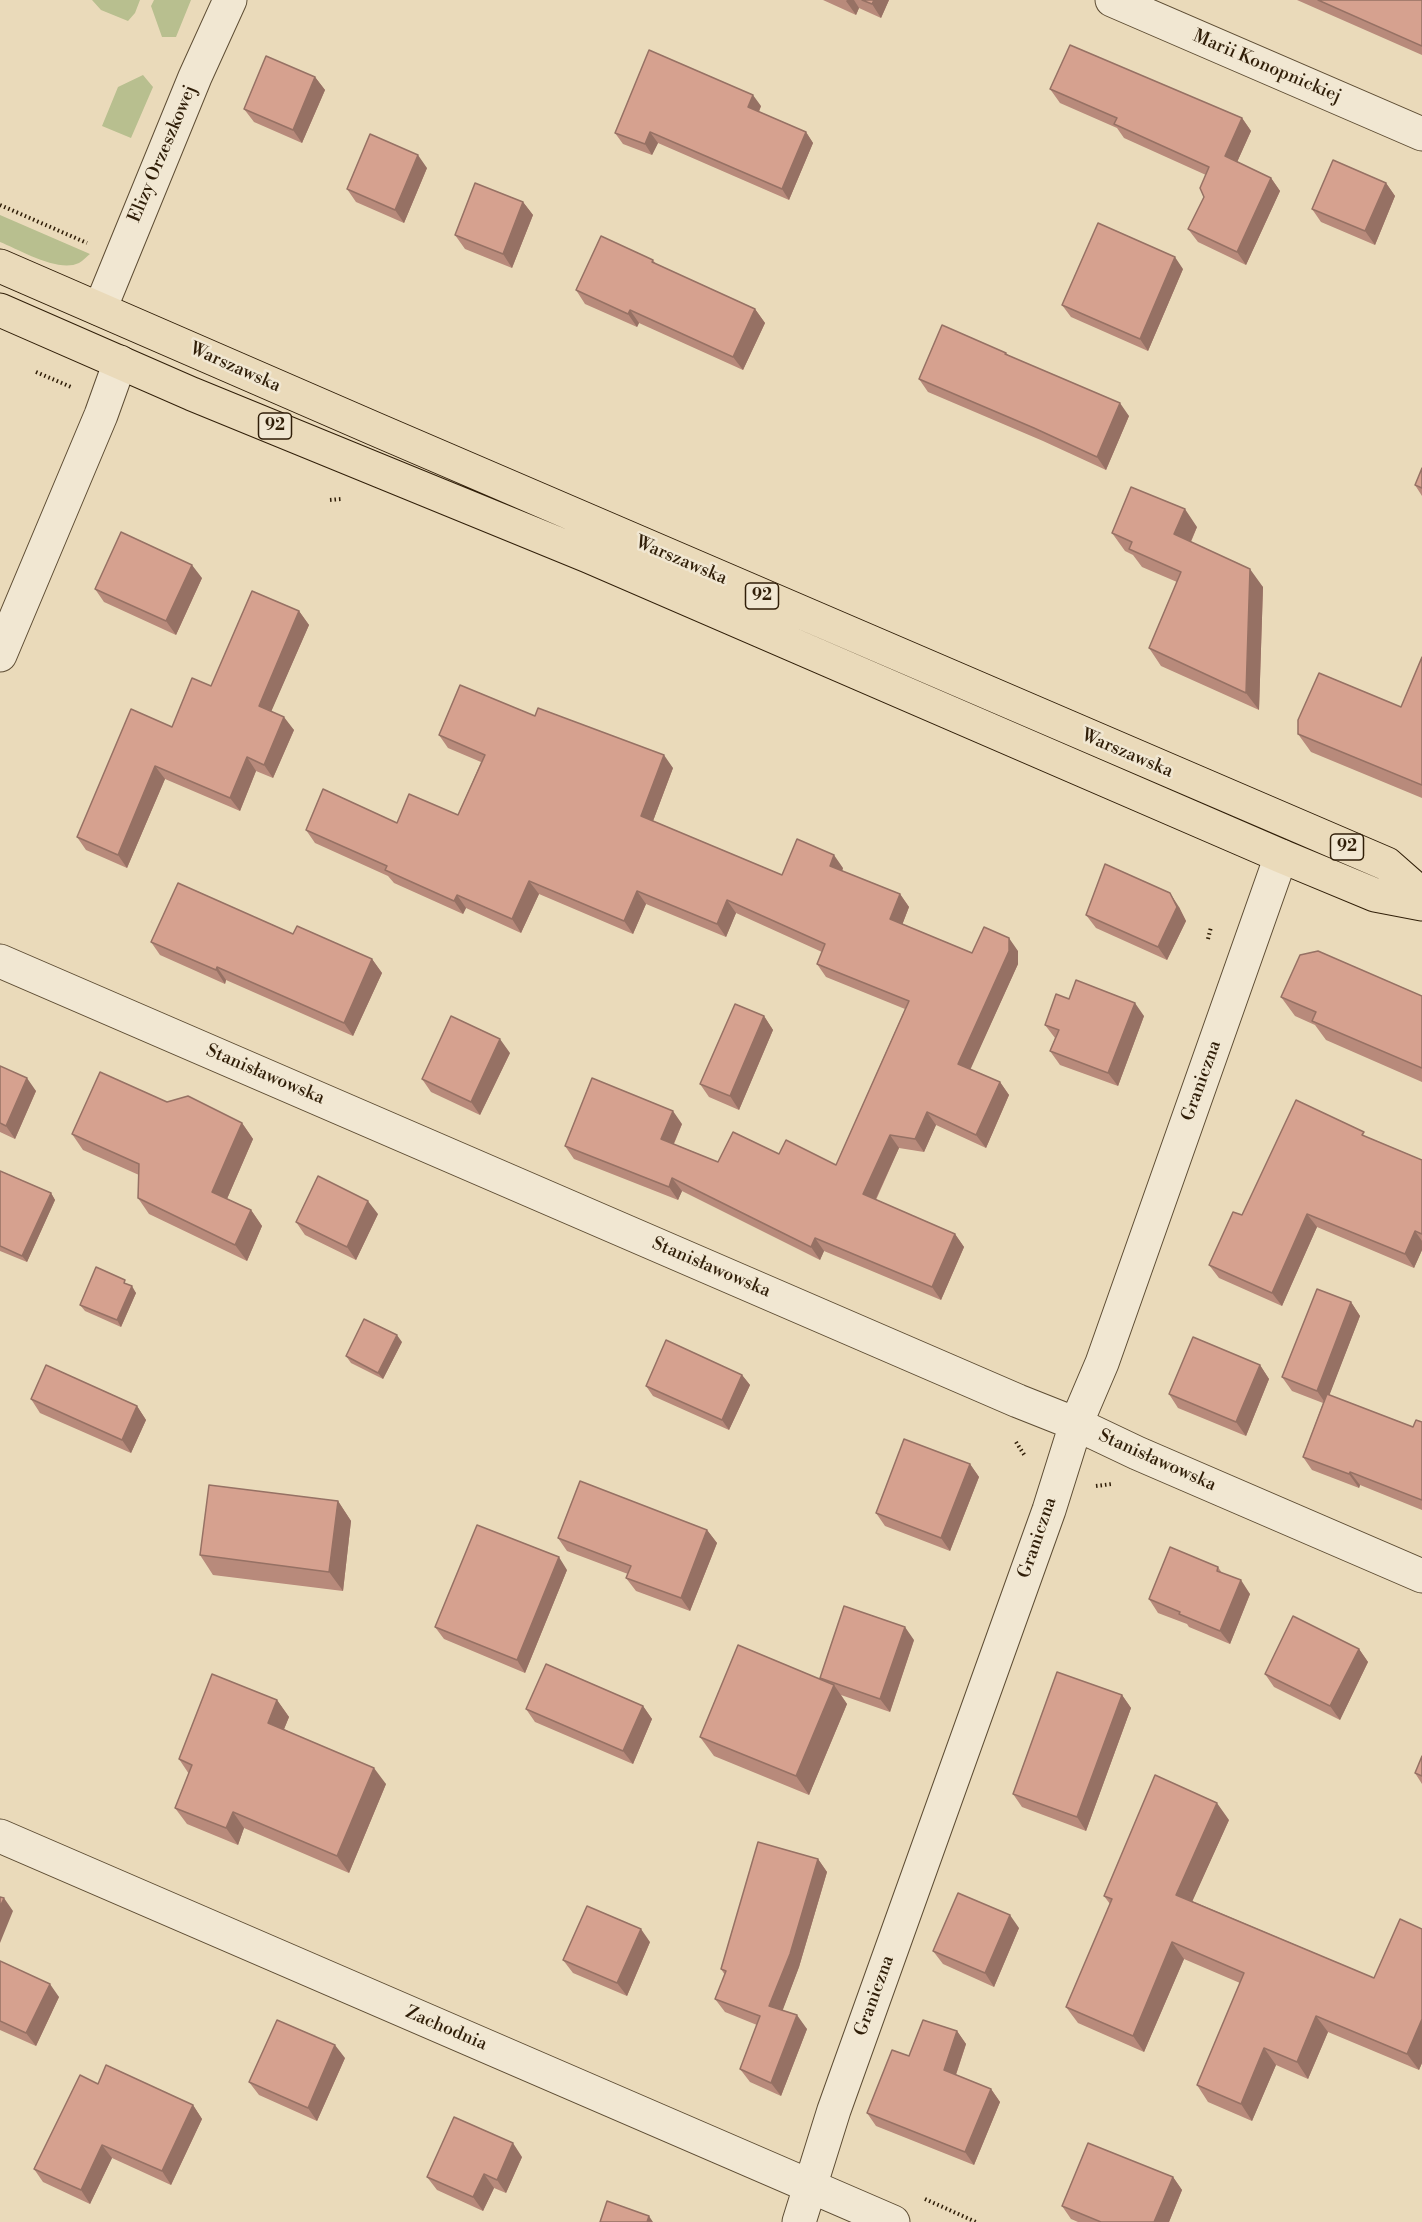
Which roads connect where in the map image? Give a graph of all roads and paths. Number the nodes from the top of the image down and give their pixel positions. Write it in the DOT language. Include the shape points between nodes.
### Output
graph roads {
  1 [pos="230,0"];
  2 [pos="1112,0"];
  3 [pos="1422,134"];
  4 [pos="0,205"];
  5 [pos="93,246"];
  6 [pos="0,266"];
  7 [pos="61,292"];
  8 [pos="100,309"];
  9 [pos="0,310"];
  10 [pos="120,362"];
  11 [pos="0,655"];
  12 [pos="1281,856"];
  13 [pos="1422,895"];
  14 [pos="1422,904"];
  15 [pos="0,961"];
  16 [pos="1076,1424"];
  17 [pos="1422,1576"];
  18 [pos="0,1836"];
  19 [pos="810,2186"];
  20 [pos="918,2196"];
  21 [pos="799,2222"];
  22 [pos="893,2222"];
  23 [pos="976,2222"];
  1 -- 8 [label="street, Elizy Orzeszkowej"];
  2 -- 3 [label="street, Marii Konopnickiej"];
  4 -- 5 [label="path"];
  6 -- 7 [label="main road, Warszawska / 92"];
  7 -- 8 [label="main road, Warszawska / 92"];
  7 -- 10 [label="main road"];
  8 -- 13 [label="main road, Warszawska / 92" via="1387,864"];
  9 -- 10 [label="main road, Warszawska / 92"];
  10 -- 11 [label="street"];
  10 -- 12 [label="main road, Warszawska / 92" via="588,556"];
  12 -- 14 [label="main road, Warszawska / 92" via="1375,895"];
  12 -- 16 [label="street, Graniczna" via="1102,1363"];
  15 -- 16 [label="street, Stanisławowska"];
  16 -- 17 [label="street, Stanisławowska"];
  16 -- 19 [label="street, Graniczna"];
  18 -- 19 [label="street, Zachodnia"];
  19 -- 21 [label="street, Graniczna"];
  19 -- 22 [label="street, Zachodnia"];
  20 -- 23 [label="path"];
}
